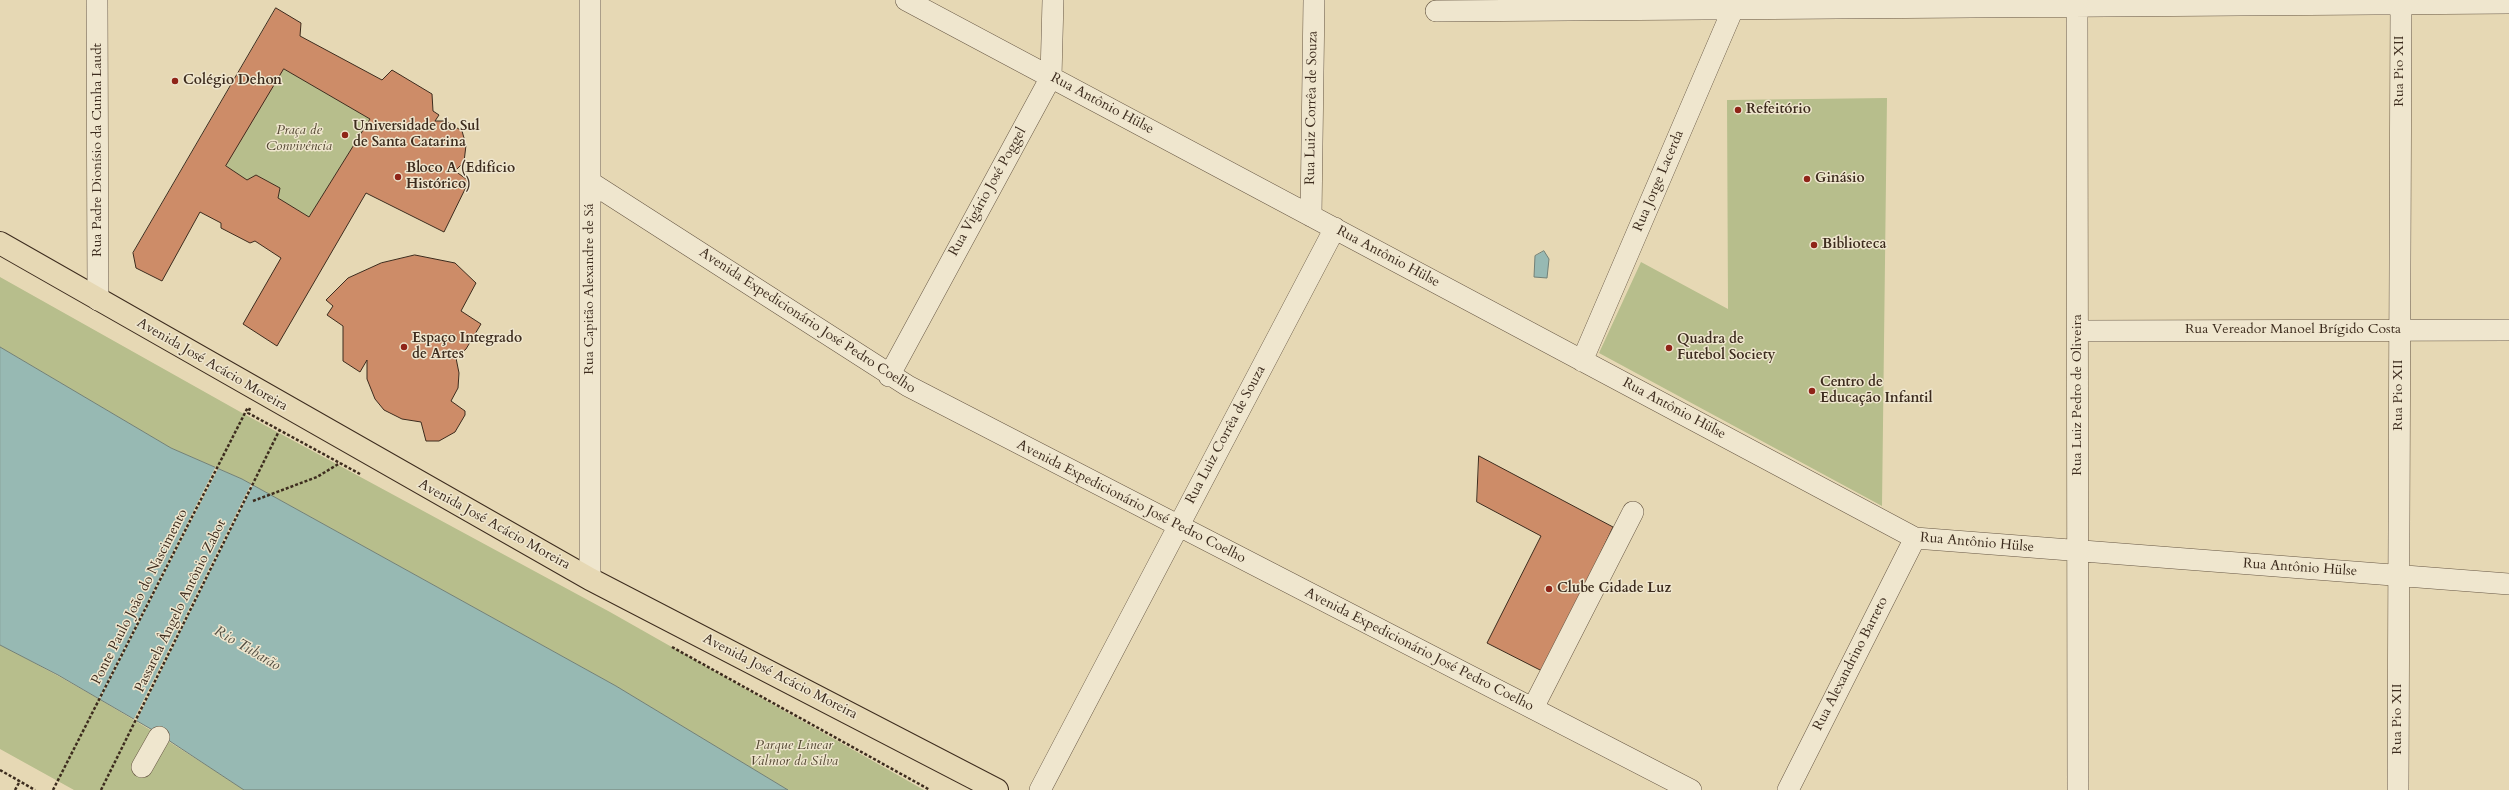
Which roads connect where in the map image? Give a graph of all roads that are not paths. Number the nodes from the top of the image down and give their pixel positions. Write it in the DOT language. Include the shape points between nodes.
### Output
graph roads {
  1 [pos="97,0"];
  2 [pos="590,0"];
  3 [pos="906,0"];
  4 [pos="1053,0"];
  5 [pos="1314,0"];
  6 [pos="2401,2"];
  7 [pos="2077,3"];
  8 [pos="2509,3"];
  9 [pos="1733,4"];
  10 [pos="1436,11"];
  11 [pos="1051,77"];
  12 [pos="590,182"];
  13 [pos="1311,216"];
  14 [pos="1334,228"];
  15 [pos="0,243"];
  16 [pos="98,300"];
  17 [pos="2078,330"];
  18 [pos="2400,330"];
  19 [pos="2509,330"];
  20 [pos="1582,360"];
  21 [pos="889,376"];
  22 [pos="1634,512"];
  23 [pos="1178,526"];
  24 [pos="1915,538"];
  25 [pos="2078,551"];
  26 [pos="2399,576"];
  27 [pos="590,579"];
  28 [pos="2509,584"];
  29 [pos="1532,708"];
  30 [pos="159,737"];
  31 [pos="142,767"];
  32 [pos="997,790"];
  33 [pos="1040,790"];
  34 [pos="1691,790"];
  35 [pos="1788,790"];
  36 [pos="2078,790"];
  37 [pos="2398,790"];
  1 -- 16 [label="street, Rua Padre Dionísio da Cunha Laudt"];
  2 -- 12 [label="street, Rua Capitão Alexandre de Sá"];
  3 -- 11 [label="street, Rua Antônio Hülse"];
  4 -- 11 [label="street, Rua Vigário José Poggel"];
  5 -- 13 [label="street, Rua Luiz Corrêa de Souza"];
  6 -- 7 [label="street"];
  6 -- 8 [label="street"];
  6 -- 18 [label="street, Rua Pio XII"];
  7 -- 9 [label="street"];
  7 -- 17 [label="street, Rua Luiz Pedro de Oliveira"];
  9 -- 10 [label="street"];
  9 -- 20 [label="street, Rua Jorge Lacerda"];
  11 -- 13 [label="street, Rua Antônio Hülse"];
  11 -- 21 [label="street, Rua Vigário José Poggel"];
  12 -- 21 [label="street, Avenida Expedicionário José Pedro Coelho"];
  12 -- 27 [label="street, Rua Capitão Alexandre de Sá"];
  13 -- 14 [label="street, Rua Antônio Hülse"];
  14 -- 20 [label="street, Rua Antônio Hülse"];
  14 -- 23 [label="street, Rua Luiz Corrêa de Souza"];
  15 -- 16 [label="main road, Avenida José Acácio Moreira"];
  16 -- 27 [label="main road, Avenida José Acácio Moreira"];
  17 -- 18 [label="street, Rua Vereador Manoel Brígido Costa"];
  17 -- 25 [label="street, Rua Luiz Pedro de Oliveira"];
  18 -- 19 [label="street, Rua Vereador Manoel Brígido Costa"];
  18 -- 26 [label="street, Rua Pio XII"];
  20 -- 24 [label="street, Rua Antônio Hülse"];
  21 -- 23 [label="street, Avenida Expedicionário José Pedro Coelho"];
  22 -- 29 [label="street"];
  23 -- 29 [label="street, Avenida Expedicionário José Pedro Coelho"];
  23 -- 33 [label="street, Rua Luiz Corrêa de Souza"];
  24 -- 25 [label="street, Rua Antônio Hülse"];
  24 -- 35 [label="street, Rua Alexandrino Barreto"];
  25 -- 26 [label="street, Rua Antônio Hülse"];
  25 -- 36 [label="street, Rua Luiz Pedro de Oliveira"];
  26 -- 28 [label="street, Rua Antônio Hülse"];
  26 -- 37 [label="street, Rua Pio XII"];
  27 -- 32 [label="main road, Avenida José Acácio Moreira"];
  29 -- 34 [label="street, Avenida Expedicionário José Pedro Coelho"];
  30 -- 31 [label="street"];
}
